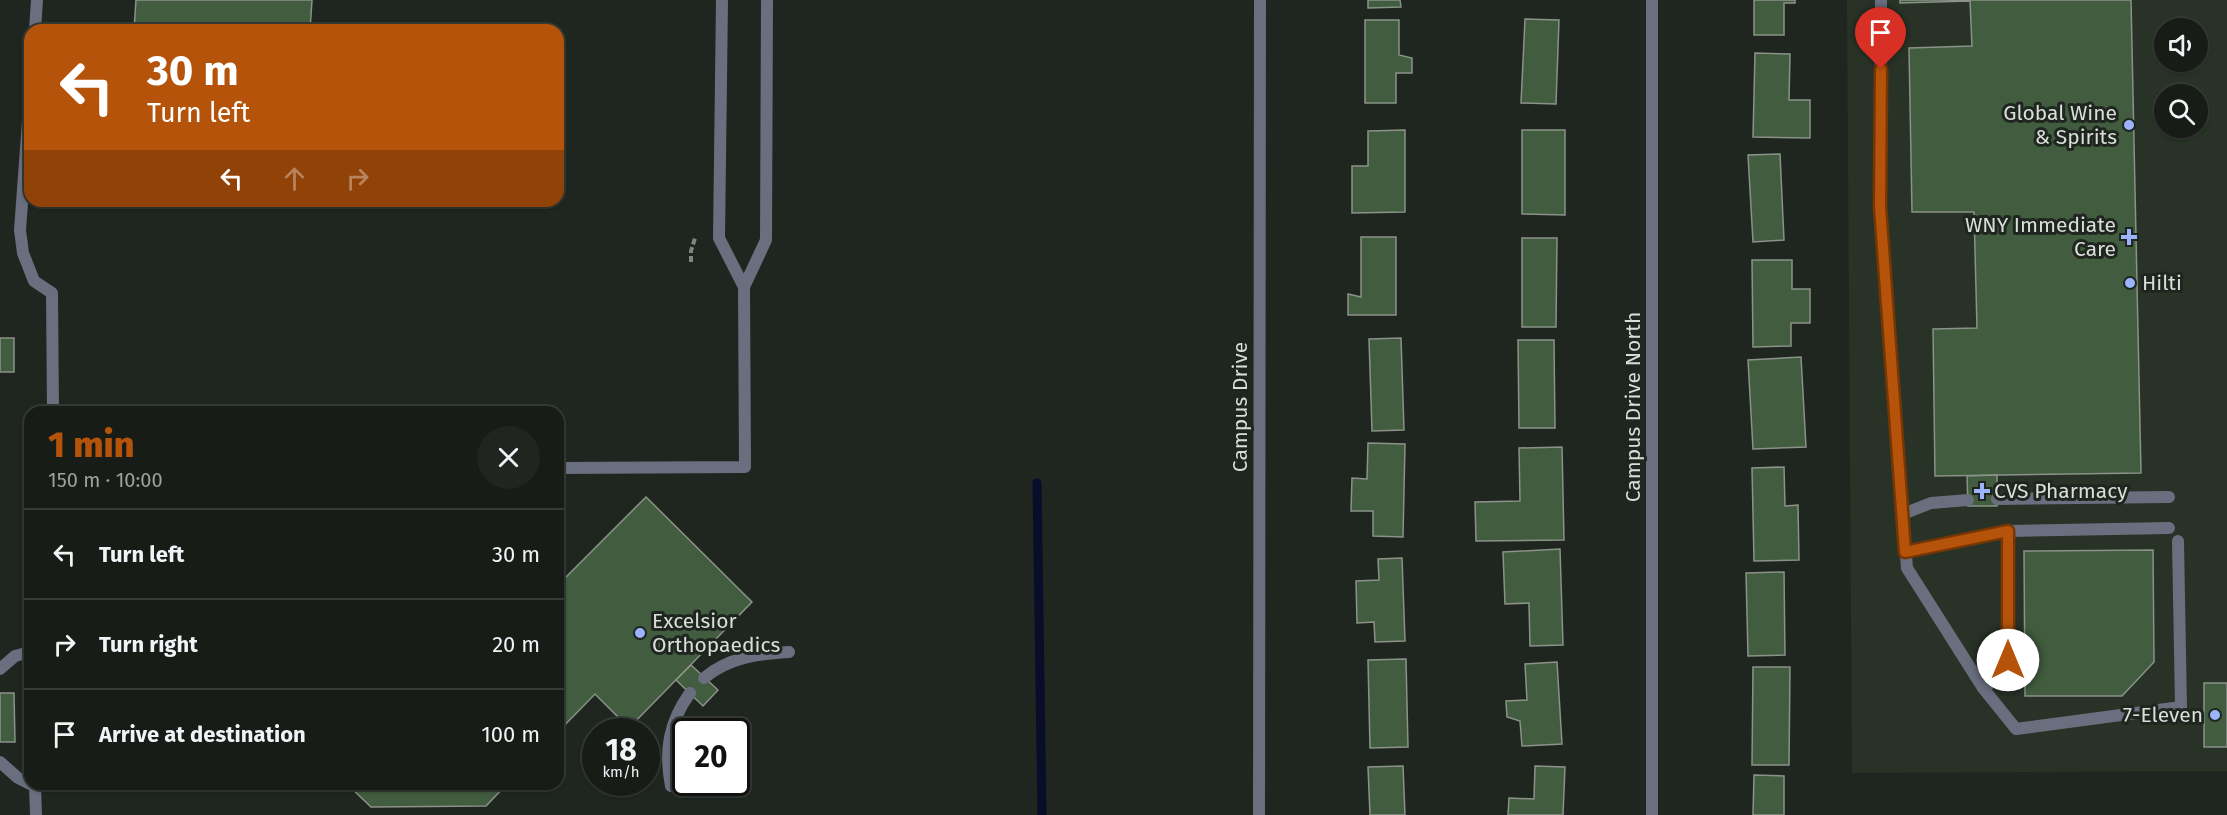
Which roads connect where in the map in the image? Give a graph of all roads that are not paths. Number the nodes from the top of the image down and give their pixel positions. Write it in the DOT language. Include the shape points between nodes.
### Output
graph roads {
  1 [pos="37,0"];
  2 [pos="722,0"];
  3 [pos="767,0"];
  4 [pos="1260,0"];
  5 [pos="1652,0"];
  6 [pos="1881,0"];
  7 [pos="35,24"];
  8 [pos="24,176"];
  9 [pos="744,287"];
  10 [pos="53,406"];
  11 [pos="564,468"];
  12 [pos="2169,497"];
  13 [pos="1997,499"];
  14 [pos="1968,500"];
  15 [pos="1903,514"];
  16 [pos="2169,528"];
  17 [pos="2008,531"];
  18 [pos="2178,541"];
  19 [pos="1905,552"];
  20 [pos="789,652"];
  21 [pos="24,653"];
  22 [pos="0,669"];
  23 [pos="704,678"];
  24 [pos="1983,688"];
  25 [pos="690,693"];
  26 [pos="0,762"];
  27 [pos="24,781"];
  28 [pos="671,786"];
  29 [pos="34,790"];
  30 [pos="36,815"];
  31 [pos="1259,815"];
  32 [pos="1652,815"];
  1 -- 7 [label="street"];
  2 -- 9 [label="street" via="720,238"];
  3 -- 9 [label="street" via="766,240"];
  4 -- 31 [label="street, Campus Drive"];
  5 -- 32 [label="street, Campus Drive North"];
  6 -- 15 [label="street" via="1880,207"];
  8 -- 10 [label="street" via="20,230 23,253 34,281 52,293"];
  9 -- 11 [label="street" via="745,467"];
  12 -- 13 [label="street"];
  14 -- 15 [label="street" via="1931,503"];
  15 -- 19 [label="street"];
  16 -- 17 [label="street"];
  17 -- 19 [label="street"];
  17 -- 24 [label="street" via="2008,665 2004,673"];
  18 -- 24 [label="street" via="2181,707 2016,729"];
  19 -- 24 [label="street" via="1907,568"];
  20 -- 23 [label="street" via="755,654"];
  21 -- 22 [label="street"];
  25 -- 28 [label="street" via="680,706 668,742"];
  26 -- 27 [label="street"];
  29 -- 30 [label="street"];
}
